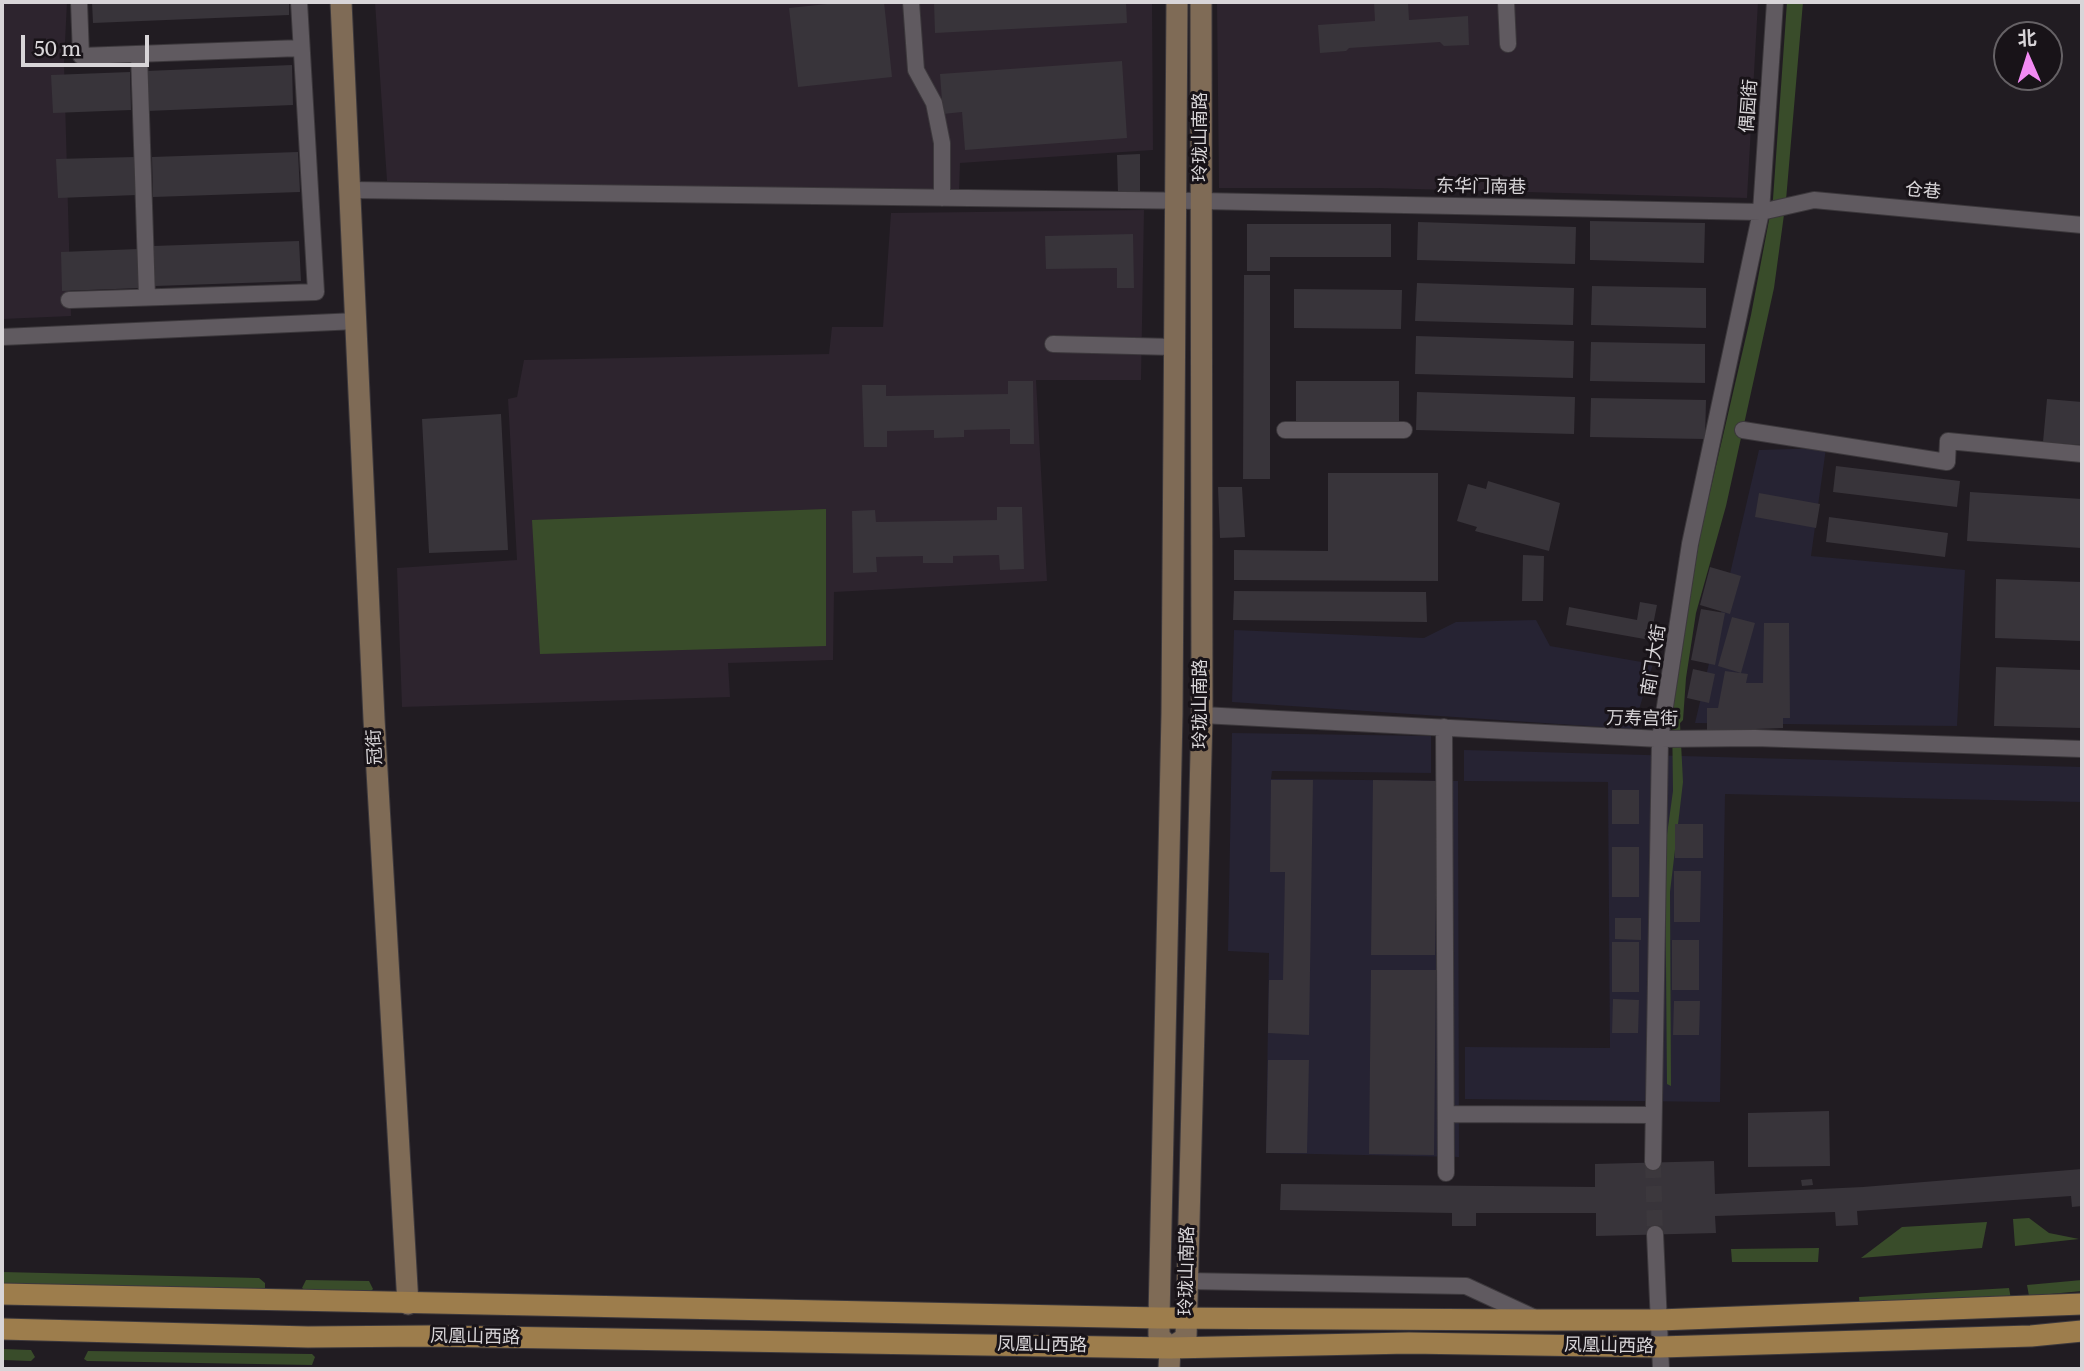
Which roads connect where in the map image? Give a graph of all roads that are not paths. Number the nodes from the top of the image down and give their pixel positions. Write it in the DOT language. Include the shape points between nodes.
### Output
graph roads {
  1 [pos="79,2"];
  2 [pos="299,2"];
  3 [pos="341,2"];
  4 [pos="911,2"];
  5 [pos="1177,2"];
  6 [pos="1201,2"];
  7 [pos="1506,2"];
  8 [pos="1775,2"];
  9 [pos="1508,44"];
  10 [pos="301,48"];
  11 [pos="139,54"];
  12 [pos="350,190"];
  13 [pos="942,198"];
  14 [pos="1175,201"];
  15 [pos="1201,201"];
  16 [pos="1761,212"];
  17 [pos="2082,225"];
  18 [pos="147,298"];
  19 [pos="69,300"];
  20 [pos="357,321"];
  21 [pos="2,337"];
  22 [pos="1052,344"];
  23 [pos="1173,347"];
  24 [pos="1285,430"];
  25 [pos="1404,430"];
  26 [pos="1743,430"];
  27 [pos="2082,454"];
  28 [pos="1202,715"];
  29 [pos="1444,727"];
  30 [pos="1660,739"];
  31 [pos="2082,749"];
  32 [pos="1446,1114"];
  33 [pos="1653,1115"];
  34 [pos="1653,1162"];
  35 [pos="1447,1173"];
  36 [pos="1655,1234"];
  37 [pos="1186,1281"];
  38 [pos="2,1294"];
  39 [pos="408,1304"];
  40 [pos="2082,1304"];
  41 [pos="1158,1318"];
  42 [pos="1185,1318"];
  43 [pos="1541,1320"];
  44 [pos="1659,1320"];
  45 [pos="2,1329"];
  46 [pos="2082,1331"];
  47 [pos="1660,1346"];
  48 [pos="1170,1348"];
  49 [pos="1169,1369"];
  50 [pos="1661,1369"];
  1 -- 11 [label="street" via="81,56"];
  2 -- 10 [label="street"];
  3 -- 12 [label="main road, 冠街"];
  4 -- 13 [label="street" via="916,70 934,103 942,143"];
  5 -- 14 [label="main road, 玲珑山南路"];
  6 -- 15 [label="main road, 玲珑山南路"];
  7 -- 9 [label="street"];
  8 -- 16 [label="street, 偶园街"];
  10 -- 11 [label="street"];
  10 -- 18 [label="street" via="316,292"];
  11 -- 18 [label="street"];
  12 -- 13 [label="street, 东华门南巷"];
  12 -- 20 [label="main road, 冠街"];
  13 -- 14 [label="street, 东华门南巷"];
  14 -- 15 [label="street, 东华门南巷"];
  14 -- 23 [label="main road, 玲珑山南路"];
  15 -- 16 [label="street, 东华门南巷"];
  15 -- 28 [label="main road, 玲珑山南路"];
  16 -- 17 [label="street, 仓巷" via="1814,200"];
  16 -- 30 [label="street, 南门大街" via="1690,544"];
  18 -- 19 [label="street"];
  20 -- 21 [label="street"];
  20 -- 39 [label="main road, 冠街" via="374,719"];
  22 -- 23 [label="street"];
  23 -- 41 [label="main road, 玲珑山南路" via="1172,714"];
  24 -- 25 [label="street"];
  26 -- 27 [label="street" via="1947,461 1948,441"];
  28 -- 29 [label="street, 万寿宫街"];
  28 -- 37 [label="main road, 玲珑山南路"];
  29 -- 30 [label="street, 万寿宫街"];
  29 -- 32 [label="street"];
  30 -- 31 [label="street, 万寿宫街"];
  30 -- 33 [label="street, 南门大街"];
  32 -- 33 [label="street"];
  32 -- 35 [label="street"];
  33 -- 34 [label="street, 南门大街"];
  36 -- 44 [label="street"];
  37 -- 42 [label="main road, 玲珑山南路"];
  37 -- 43 [label="street" via="1466,1286"];
  38 -- 39 [label="main road, 凤凰山西路"];
  39 -- 41 [label="main road, 凤凰山西路"];
  40 -- 44 [label="main road, 凤凰山西路"];
  41 -- 42 [label="main road, 凤凰山西路"];
  41 -- 48 [label="main road, 玲珑山南路" via="1159,1336"];
  42 -- 43 [label="main road, 凤凰山西路"];
  42 -- 48 [label="main road, 玲珑山南路" via="1186,1338"];
  43 -- 44 [label="main road, 凤凰山西路"];
  44 -- 47 [label="street"];
  45 -- 48 [label="main road, 凤凰山西路"];
  46 -- 47 [label="main road, 凤凰山西路"];
  47 -- 48 [label="main road, 凤凰山西路" via="1409,1343"];
  47 -- 50 [label="street"];
  48 -- 49 [label="main road"];
}
